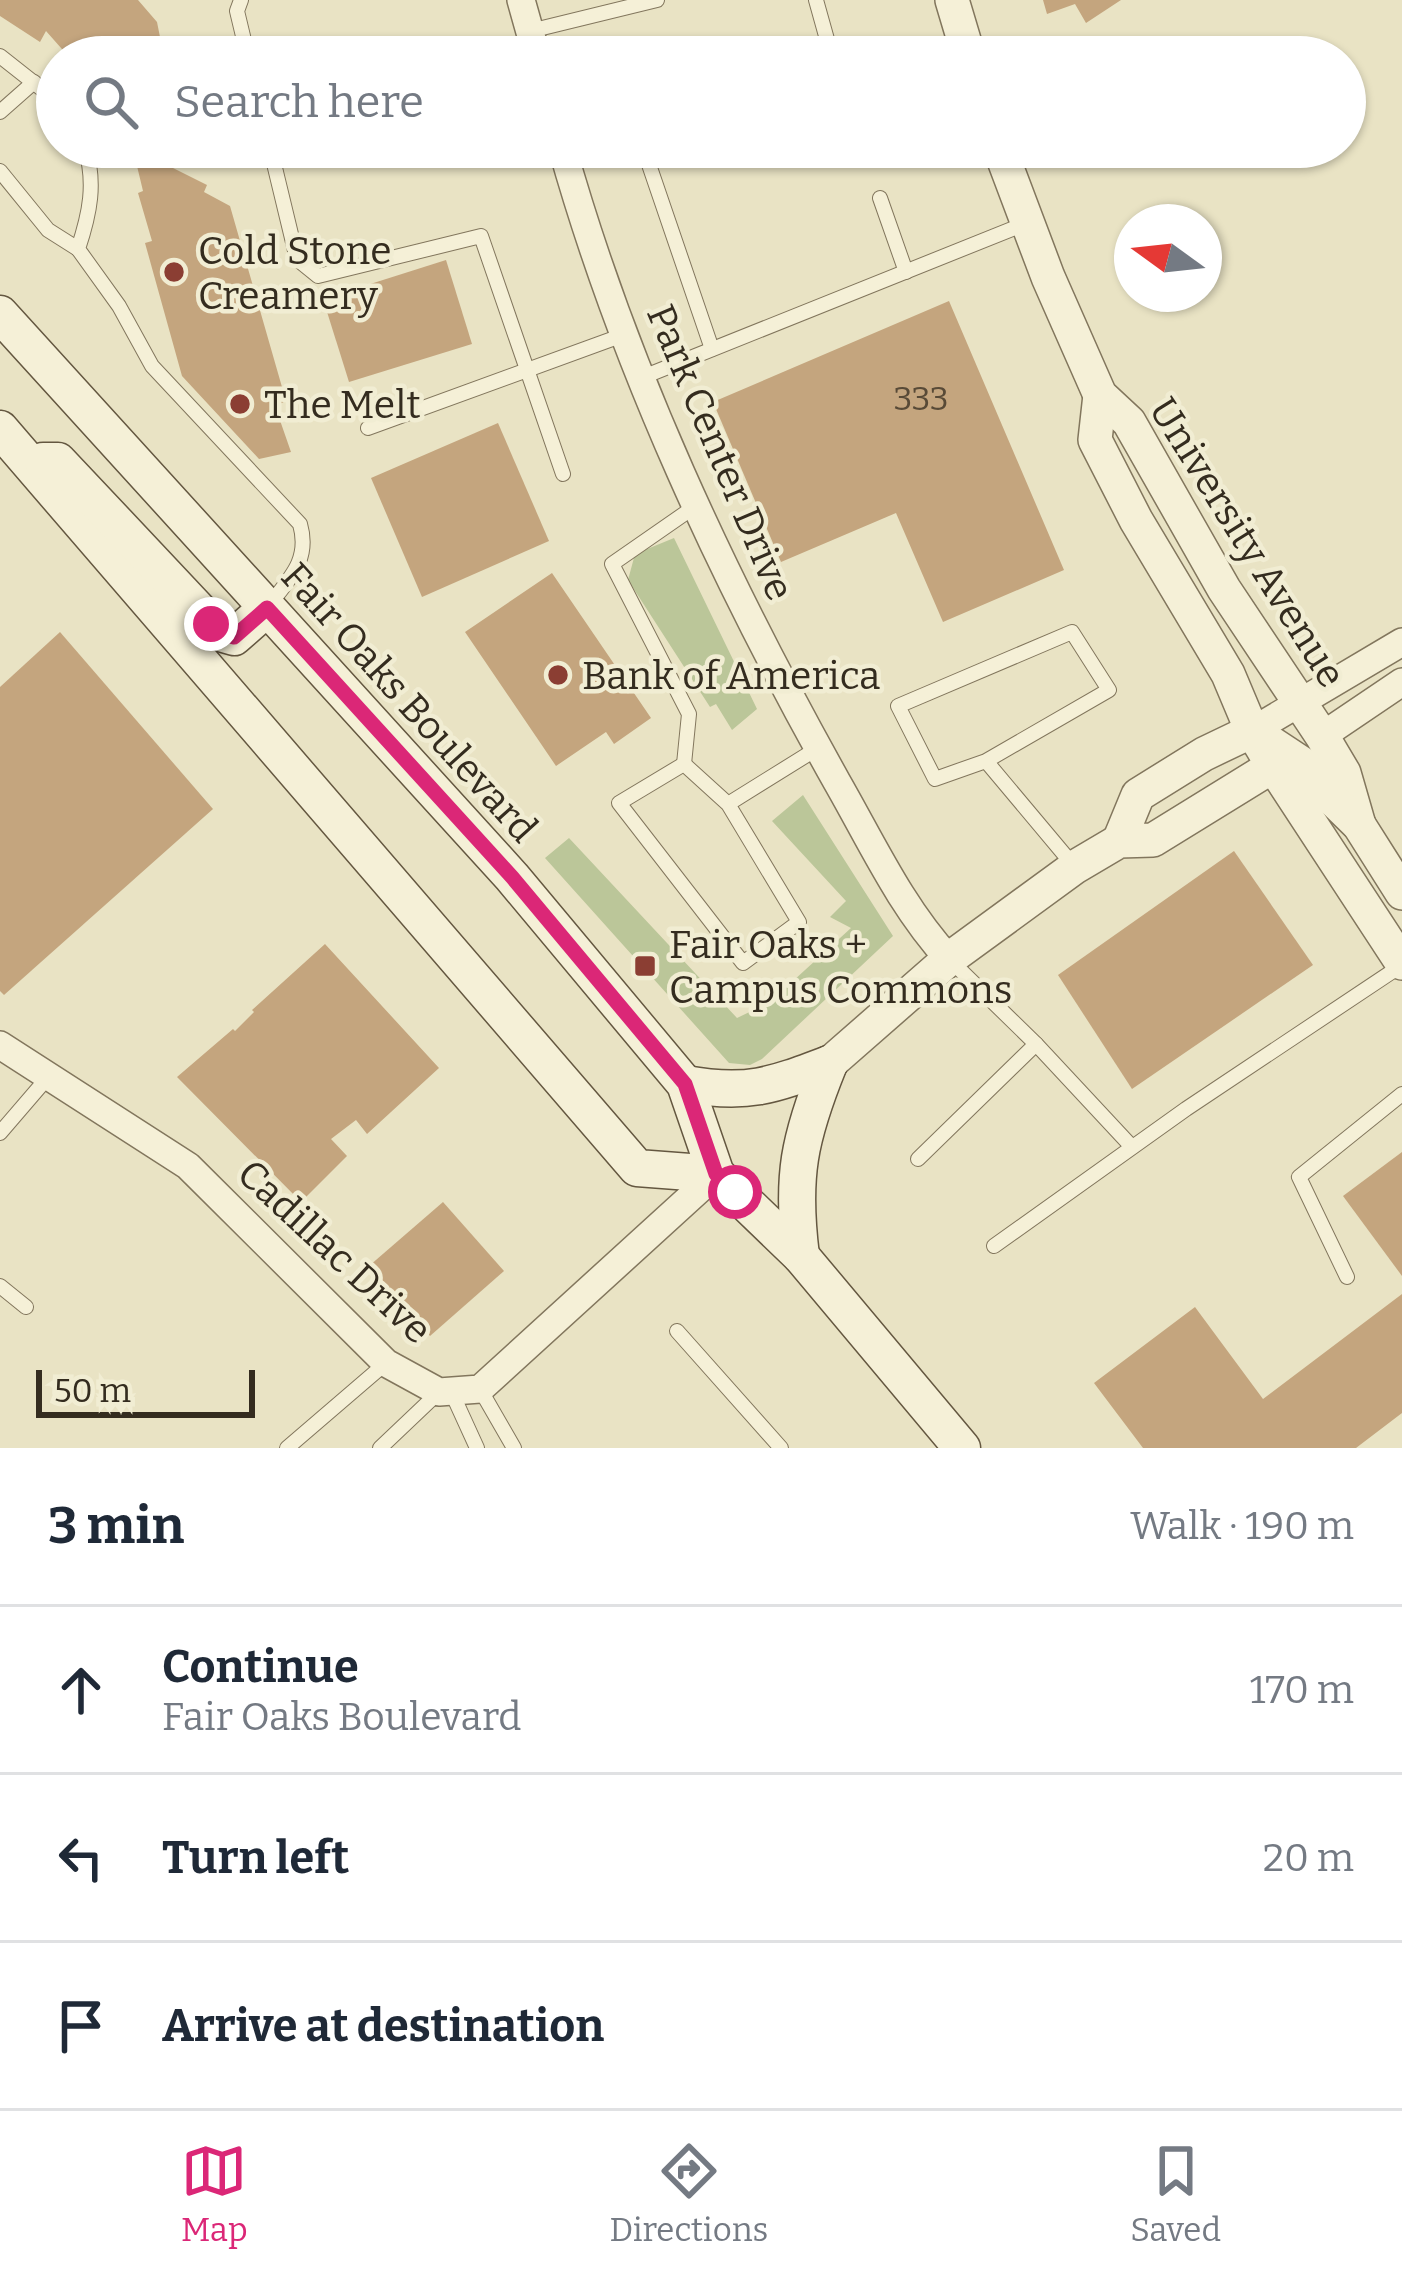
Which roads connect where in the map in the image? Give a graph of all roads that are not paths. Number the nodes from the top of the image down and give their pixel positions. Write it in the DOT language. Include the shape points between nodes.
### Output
graph roads {
  1 [pos="241,0"];
  2 [pos="521,0"];
  3 [pos="657,0"];
  4 [pos="816,0"];
  5 [pos="952,0"];
  6 [pos="243,36"];
  7 [pos="531,36"];
  8 [pos="556,36"];
  9 [pos="826,36"];
  10 [pos="963,36"];
  11 [pos="0,56"];
  12 [pos="34,82"];
  13 [pos="0,112"];
  14 [pos="91,168"];
  15 [pos="275,168"];
  16 [pos="569,168"];
  17 [pos="650,168"];
  18 [pos="1007,168"];
  19 [pos="0,171"];
  20 [pos="880,198"];
  21 [pos="1027,223"];
  22 [pos="78,249"];
  23 [pos="906,272"];
  24 [pos="0,314"];
  25 [pos="626,334"];
  26 [pos="712,349"];
  27 [pos="524,371"];
  28 [pos="643,376"];
  29 [pos="1100,395"];
  30 [pos="368,428"];
  31 [pos="0,429"];
  32 [pos="27,460"];
  33 [pos="563,474"];
  34 [pos="697,505"];
  35 [pos="267,608"];
  36 [pos="1402,642"];
  37 [pos="1402,682"];
  38 [pos="1299,704"];
  39 [pos="1252,730"];
  40 [pos="1322,736"];
  41 [pos="818,748"];
  42 [pos="986,761"];
  43 [pos="684,764"];
  44 [pos="1273,766"];
  45 [pos="728,804"];
  46 [pos="1359,825"];
  47 [pos="1119,841"];
  48 [pos="1075,867"];
  49 [pos="1402,892"];
  50 [pos="949,958"];
  51 [pos="1402,964"];
  52 [pos="1036,1044"];
  53 [pos="0,1045"];
  54 [pos="829,1064"];
  55 [pos="49,1076"];
  56 [pos="685,1084"];
  57 [pos="1402,1094"];
  58 [pos="0,1133"];
  59 [pos="1132,1148"];
  60 [pos="918,1159"];
  61 [pos="716,1174"];
  62 [pos="994,1246"];
  63 [pos="801,1256"];
  64 [pos="1347,1277"];
  65 [pos="0,1286"];
  66 [pos="26,1307"];
  67 [pos="677,1330"];
  68 [pos="386,1364"];
  69 [pos="480,1389"];
  70 [pos="445,1391"];
  71 [pos="287,1448"];
  72 [pos="380,1448"];
  73 [pos="477,1448"];
  74 [pos="514,1448"];
  75 [pos="781,1448"];
  76 [pos="962,1448"];
  1 -- 6 [label="lane"];
  2 -- 7 [label="street"];
  3 -- 8 [label="lane"];
  4 -- 9 [label="lane"];
  5 -- 10 [label="street"];
  11 -- 12 [label="lane"];
  12 -- 13 [label="lane"];
  14 -- 22 [label="lane"];
  15 -- 27 [label="lane" via="297,259 318,276 481,236"];
  16 -- 25 [label="street, Park Center Drive"];
  17 -- 26 [label="lane"];
  18 -- 21 [label="street, University Avenue"];
  19 -- 22 [label="lane" via="49,230"];
  20 -- 23 [label="lane"];
  21 -- 23 [label="lane"];
  21 -- 29 [label="street, University Avenue"];
  22 -- 35 [label="lane" via="152,366 300,524 301,563"];
  23 -- 26 [label="lane"];
  24 -- 35 [label="main road, Fair Oaks Boulevard"];
  25 -- 27 [label="lane"];
  25 -- 28 [label="street, Park Center Drive"];
  26 -- 28 [label="lane"];
  27 -- 30 [label="lane"];
  27 -- 33 [label="lane"];
  28 -- 34 [label="street, Park Center Drive"];
  29 -- 38 [label="street, University Avenue" via="1129,422"];
  29 -- 39 [label="street, University Avenue" via="1095,440"];
  31 -- 32 [label="main road"];
  32 -- 35 [label="main road" via="58,461 220,633 234,637"];
  32 -- 61 [label="main road" via="637,1168"];
  34 -- 41 [label="street, Park Center Drive"];
  34 -- 43 [label="lane" via="613,564 688,714"];
  35 -- 56 [label="main road, Fair Oaks Boulevard" via="512,877"];
  36 -- 38 [label="street"];
  37 -- 40 [label="street"];
  38 -- 39 [label="street"];
  38 -- 40 [label="street, University Avenue"];
  39 -- 40 [label="street, University Avenue"];
  39 -- 44 [label="street, University Avenue"];
  39 -- 46 [label="street, University Avenue" via="1306,766"];
  39 -- 47 [label="street" via="1138,795"];
  40 -- 46 [label="street, University Avenue" via="1344,773"];
  41 -- 45 [label="lane"];
  41 -- 50 [label="street, Park Center Drive" via="917,925"];
  42 -- 42 [label="lane" via="935,779 898,706 1072,632 1109,690"];
  42 -- 48 [label="lane"];
  43 -- 45 [label="lane"];
  43 -- 45 [label="lane" via="620,803 743,964 799,922"];
  44 -- 47 [label="street" via="1153,840"];
  44 -- 51 [label="street, University Avenue"];
  46 -- 49 [label="street, University Avenue"];
  47 -- 48 [label="street"];
  48 -- 50 [label="street"];
  50 -- 52 [label="lane"];
  50 -- 54 [label="street"];
  51 -- 59 [label="lane"];
  52 -- 59 [label="lane"];
  52 -- 60 [label="lane"];
  53 -- 55 [label="street, Cadillac Drive"];
  54 -- 56 [label="main road" via="768,1087"];
  54 -- 63 [label="main road" via="797,1160"];
  55 -- 58 [label="lane"];
  55 -- 68 [label="street, Cadillac Drive" via="188,1166"];
  56 -- 61 [label="main road, Fair Oaks Boulevard"];
  57 -- 64 [label="lane" via="1300,1178"];
  59 -- 62 [label="lane"];
  61 -- 63 [label="main road, Fair Oaks Boulevard"];
  61 -- 69 [label="street"];
  63 -- 76 [label="main road, Fair Oaks Boulevard"];
  65 -- 66 [label="lane"];
  67 -- 75 [label="lane"];
  68 -- 70 [label="street, Cadillac Drive"];
  68 -- 71 [label="lane"];
  69 -- 70 [label="street, Cadillac Drive"];
  69 -- 74 [label="lane"];
  70 -- 72 [label="lane"];
  70 -- 73 [label="lane"];
}
